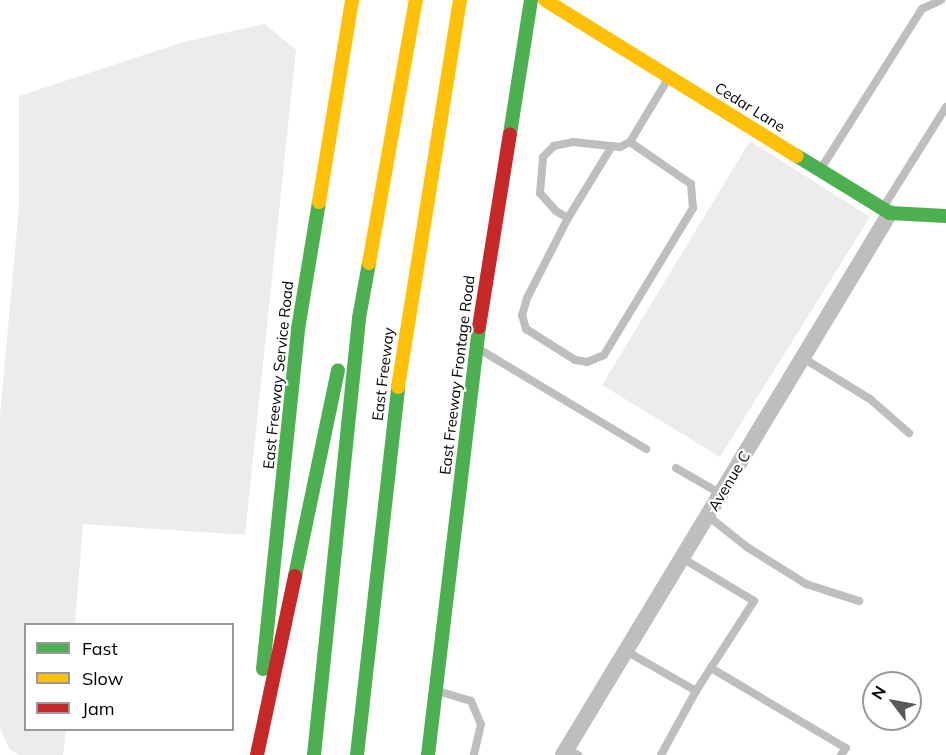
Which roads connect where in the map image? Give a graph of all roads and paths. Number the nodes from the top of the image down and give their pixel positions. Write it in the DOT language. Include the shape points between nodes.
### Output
graph roads {
  1 [pos="351,0"];
  2 [pos="416,0"];
  3 [pos="460,0"];
  4 [pos="531,0"];
  5 [pos="545,0"];
  6 [pos="941,0"];
  7 [pos="670,76"];
  8 [pos="946,107"];
  9 [pos="630,142"];
  10 [pos="612,146"];
  11 [pos="820,170"];
  12 [pos="886,211"];
  13 [pos="946,216"];
  14 [pos="568,218"];
  15 [pos="359,318"];
  16 [pos="476,348"];
  17 [pos="803,358"];
  18 [pos="909,433"];
  19 [pos="646,449"];
  20 [pos="676,468"];
  21 [pos="720,494"];
  22 [pos="708,516"];
  23 [pos="380,548"];
  24 [pos="682,558"];
  25 [pos="859,601"];
  26 [pos="626,651"];
  27 [pos="711,668"];
  28 [pos="435,690"];
  29 [pos="696,691"];
  30 [pos="375,732"];
  31 [pos="569,753"];
  32 [pos="255,755"];
  33 [pos="314,755"];
  34 [pos="357,755"];
  35 [pos="428,755"];
  36 [pos="474,755"];
  37 [pos="661,755"];
  38 [pos="840,755"];
  1 -- 32 [label="main road, East Freeway Service Road" via="298,329"];
  2 -- 15 [label="main road, East Freeway"];
  3 -- 23 [label="main road, East Freeway" via="419,223"];
  4 -- 16 [label="main road, East Freeway Frontage Road"];
  5 -- 7 [label="main road, Cedar Lane"];
  6 -- 11 [label="lane" via="922,9"];
  7 -- 9 [label="lane"];
  7 -- 11 [label="main road, Cedar Lane"];
  8 -- 12 [label="lane"];
  9 -- 10 [label="lane"];
  9 -- 14 [label="lane" via="691,184 693,208 604,355 587,362 574,360 526,329 522,315"];
  10 -- 14 [label="lane"];
  10 -- 14 [label="lane" via="573,142 554,146 543,157 540,193 556,212"];
  11 -- 12 [label="main road, Cedar Lane"];
  12 -- 13 [label="main road, Cedar Lane"];
  12 -- 17 [label="street, Avenue C"];
  15 -- 32 [label="main road" via="336,374"];
  15 -- 33 [label="main road, East Freeway"];
  16 -- 19 [label="lane"];
  16 -- 28 [label="main road, East Freeway Frontage Road"];
  17 -- 18 [label="lane" via="870,399"];
  17 -- 21 [label="street, Avenue C"];
  20 -- 21 [label="lane"];
  21 -- 22 [label="street, Avenue C"];
  22 -- 24 [label="street, Avenue C"];
  22 -- 25 [label="lane" via="747,547 806,584"];
  23 -- 30 [label="main road"];
  23 -- 34 [label="main road, East Freeway"];
  24 -- 26 [label="street, Avenue C"];
  24 -- 27 [label="lane" via="754,601"];
  26 -- 29 [label="lane"];
  26 -- 31 [label="street, Avenue C"];
  27 -- 29 [label="lane"];
  27 -- 38 [label="lane" via="846,748"];
  28 -- 35 [label="main road, East Freeway Frontage Road"];
  28 -- 36 [label="lane" via="471,701 481,724"];
  29 -- 37 [label="lane"];
}
